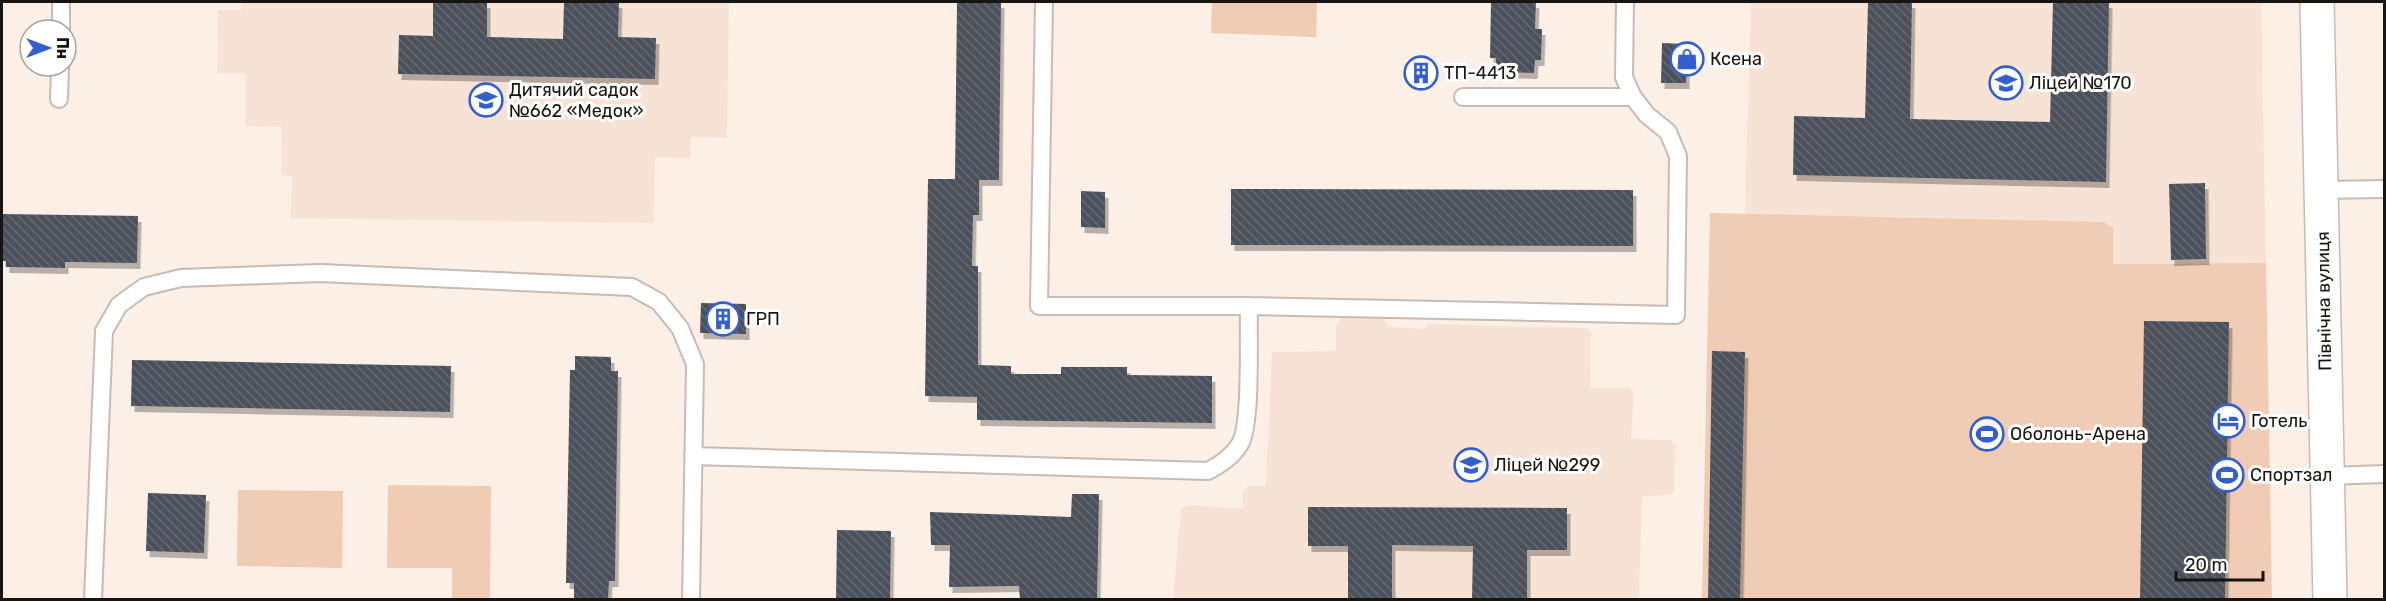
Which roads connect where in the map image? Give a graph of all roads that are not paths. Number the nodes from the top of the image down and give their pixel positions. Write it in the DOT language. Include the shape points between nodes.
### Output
graph roads {
  1 [pos="62,2"];
  2 [pos="1044,2"];
  3 [pos="1625,2"];
  4 [pos="2317,2"];
  5 [pos="61,18"];
  6 [pos="60,78"];
  7 [pos="1463,97"];
  8 [pos="1633,97"];
  9 [pos="59,99"];
  10 [pos="2385,189"];
  11 [pos="2321,190"];
  12 [pos="1249,306"];
  13 [pos="693,456"];
  14 [pos="2385,474"];
  15 [pos="2328,476"];
  16 [pos="93,600"];
  17 [pos="691,600"];
  18 [pos="2331,600"];
  1 -- 5 [label="lane"];
  2 -- 12 [label="lane" via="1039,306"];
  3 -- 8 [label="lane" via="1624,77"];
  4 -- 11 [label="street, Північна вулиця"];
  6 -- 9 [label="lane"];
  7 -- 8 [label="lane"];
  8 -- 12 [label="lane" via="1668,132 1678,156 1676,315"];
  10 -- 11 [label="lane"];
  11 -- 15 [label="street, Північна вулиця"];
  12 -- 13 [label="lane" via="1246,424 1240,443 1226,461 1208,471"];
  13 -- 16 [label="lane" via="695,364 680,328 659,302 632,287 320,273 181,278 144,287 119,305 104,331"];
  13 -- 17 [label="lane"];
  14 -- 15 [label="lane"];
  15 -- 18 [label="street, Північна вулиця"];
}
